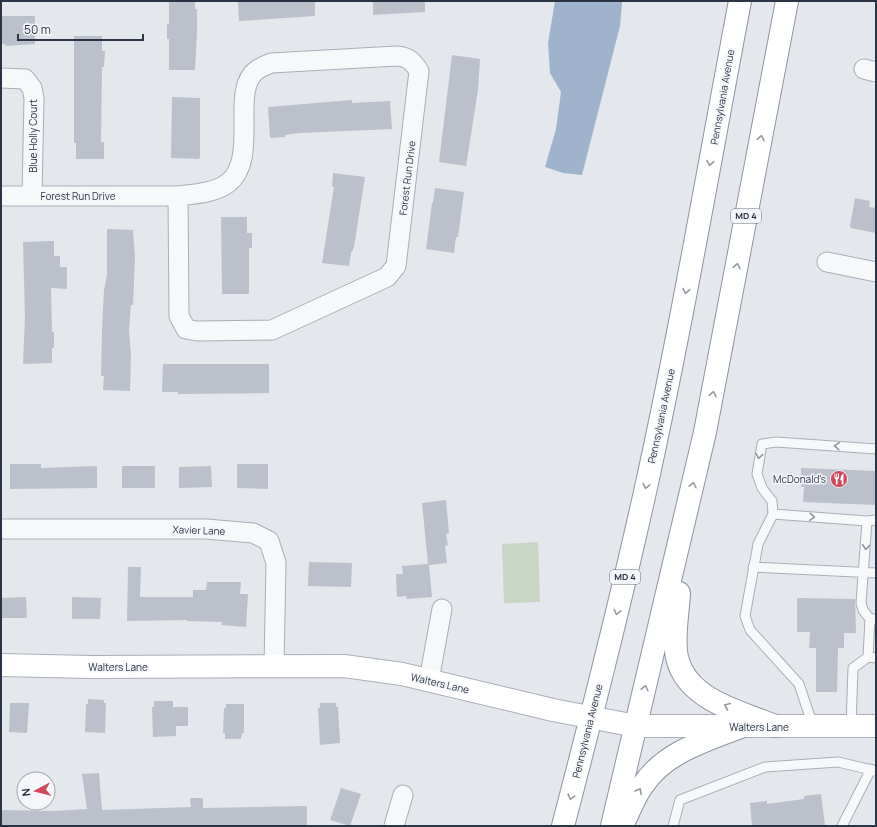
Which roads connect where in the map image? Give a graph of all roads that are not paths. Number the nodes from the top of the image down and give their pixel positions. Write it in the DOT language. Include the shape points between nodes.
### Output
graph roads {
  1 [pos="740,1"];
  2 [pos="787,1"];
  3 [pos="1,78"];
  4 [pos="1,196"];
  5 [pos="32,196"];
  6 [pos="178,196"];
  7 [pos="827,262"];
  8 [pos="876,272"];
  9 [pos="876,449"];
  10 [pos="773,514"];
  11 [pos="872,520"];
  12 [pos="685,523"];
  13 [pos="1,529"];
  14 [pos="753,567"];
  15 [pos="864,572"];
  16 [pos="876,573"];
  17 [pos="442,609"];
  18 [pos="873,619"];
  19 [pos="872,658"];
  20 [pos="1,666"];
  21 [pos="274,666"];
  22 [pos="429,680"];
  23 [pos="591,718"];
  24 [pos="636,726"];
  25 [pos="776,726"];
  26 [pos="813,726"];
  27 [pos="876,726"];
  28 [pos="740,727"];
  29 [pos="851,727"];
  30 [pos="873,770"];
  31 [pos="403,795"];
  32 [pos="394,826"];
  33 [pos="563,826"];
  34 [pos="612,826"];
  35 [pos="622,826"];
  36 [pos="673,826"];
  37 [pos="842,826"];
  1 -- 23 [label="main road, Pennsylvania Avenue / MD 4, one-way" via="668,382 633,545"];
  12 -- 2 [label="main road, MD 4, one-way" via="705,432"];
  3 -- 5 [label="street, Blue Holly Court" via="25,79 32,88"];
  4 -- 5 [label="street, Forest Run Drive"];
  5 -- 6 [label="street, Forest Run Drive"];
  6 -- 6 [label="street, Forest Run Drive" via="216,189 228,183 238,169 244,148 246,90 256,70 271,63 397,56 406,57 419,71 396,266 387,277 272,330 186,329 179,316"];
  7 -- 8 [label="street"];
  9 -- 10 [label="lane, one-way" via="776,442 762,444 757,474 762,488 772,501"];
  10 -- 11 [label="lane, one-way"];
  10 -- 14 [label="lane" via="758,544"];
  11 -- 15 [label="lane, one-way"];
  24 -- 12 [label="main road, MD 4, one-way"];
  25 -- 12 [label="main road, one-way" via="706,697 690,684 683,674 676,652 676,640"];
  13 -- 21 [label="street, Xavier Lane" via="206,529 253,533 269,541 276,563"];
  14 -- 15 [label="lane"];
  14 -- 26 [label="lane" via="745,616 750,630 799,684"];
  15 -- 16 [label="lane"];
  15 -- 18 [label="lane" via="861,602 863,610"];
  17 -- 22 [label="street"];
  18 -- 19 [label="lane"];
  19 -- 29 [label="lane" via="853,668"];
  20 -- 21 [label="main road, Walters Lane"];
  21 -- 22 [label="main road, Walters Lane" via="344,666"];
  22 -- 23 [label="main road, Walters Lane"];
  23 -- 24 [label="main road, Walters Lane"];
  23 -- 33 [label="main road, Pennsylvania Avenue / MD 4, one-way"];
  24 -- 28 [label="main road, Walters Lane"];
  24 -- 34 [label="main road, MD 4"];
  25 -- 26 [label="main road, Walters Lane"];
  25 -- 28 [label="main road, Walters Lane"];
  26 -- 29 [label="main road, Walters Lane"];
  27 -- 29 [label="main road, Walters Lane"];
  35 -- 28 [label="main road, one-way" via="643,784 658,767 678,753"];
  30 -- 36 [label="lane" via="838,762 765,767 680,800"];
  30 -- 37 [label="lane"];
  31 -- 32 [label="street"];
}
